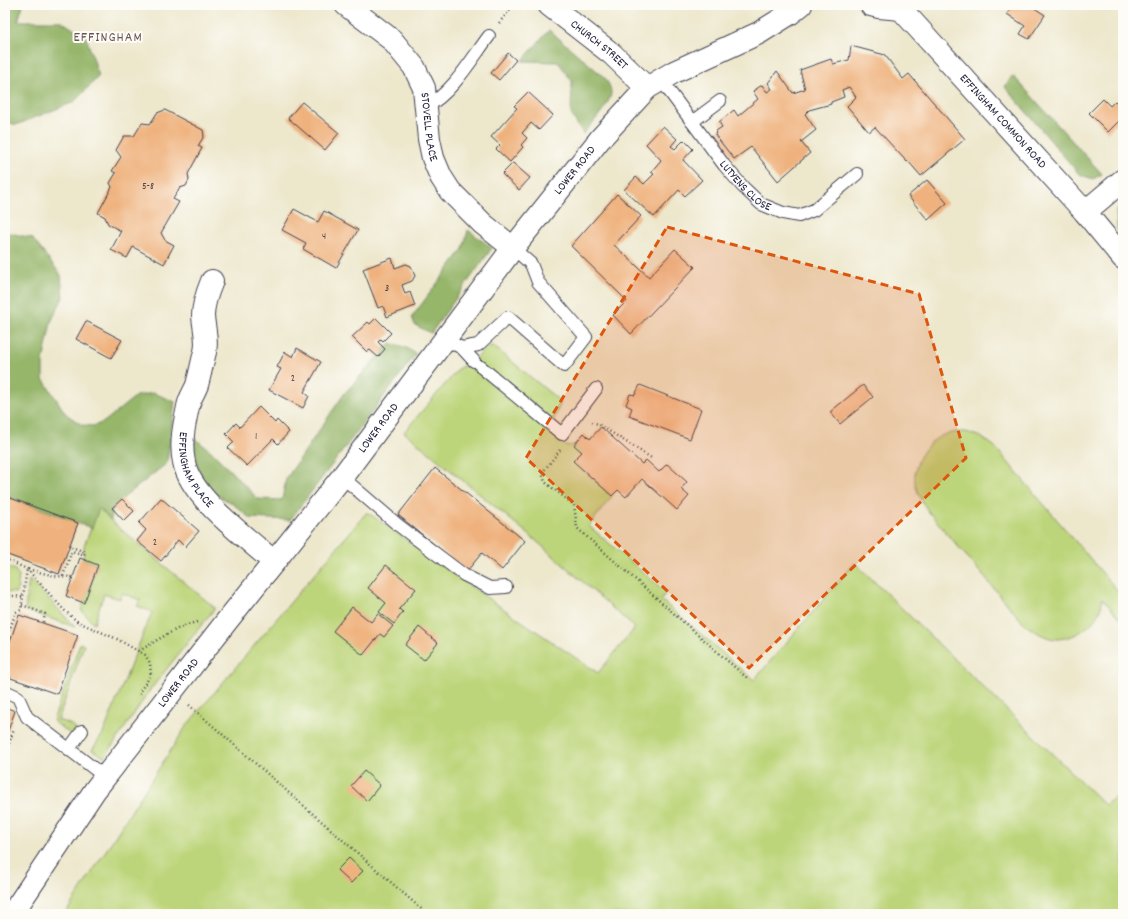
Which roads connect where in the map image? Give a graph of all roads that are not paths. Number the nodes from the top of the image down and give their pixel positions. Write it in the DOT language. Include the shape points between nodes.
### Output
graph roads {
  1 [pos="346,5"];
  2 [pos="549,5"];
  3 [pos="801,5"];
  4 [pos="871,5"];
  5 [pos="901,7"];
  6 [pos="489,36"];
  7 [pos="654,84"];
  8 [pos="720,101"];
  9 [pos="426,106"];
  10 [pos="692,122"];
  11 [pos="857,174"];
  12 [pos="1123,180"];
  13 [pos="1085,212"];
  14 [pos="514,248"];
  15 [pos="1123,258"];
  16 [pos="212,281"];
  17 [pos="453,344"];
  18 [pos="596,389"];
  19 [pos="342,477"];
  20 [pos="274,562"];
  21 [pos="506,587"];
  22 [pos="5,691"];
  23 [pos="82,731"];
  24 [pos="69,749"];
  25 [pos="105,777"];
  26 [pos="12,914"];
  1 -- 9 [label="street, STOVELL PLACE" via="392,40 414,66 424,88"];
  2 -- 7 [label="street, CHURCH STREET"];
  3 -- 7 [label="street, LOWER ROAD" via="759,33 674,72"];
  4 -- 5 [label="street, EFFINGHAM COMMON ROAD"];
  5 -- 13 [label="street, EFFINGHAM COMMON ROAD"];
  6 -- 9 [label="lane" via="448,91"];
  7 -- 10 [label="lane, LUTYENS CLOSE"];
  7 -- 14 [label="street, LOWER ROAD" via="600,140"];
  8 -- 10 [label="lane"];
  9 -- 14 [label="street, STOVELL PLACE" via="428,139 440,177 450,192 483,224"];
  10 -- 11 [label="lane, LUTYENS CLOSE" via="743,187 761,204 783,213 799,216 814,210"];
  12 -- 13 [label="street"];
  13 -- 15 [label="street, EFFINGHAM COMMON ROAD"];
  14 -- 17 [label="street, LOWER ROAD"];
  14 -- 17 [label="lane" via="531,264 538,282 586,337 564,366 508,317 478,345"];
  16 -- 20 [label="street, EFFINGHAM PLACE" via="205,299 203,316 206,347 197,385 188,406 183,436 184,463 188,476 213,508"];
  17 -- 18 [label="lane" via="562,434"];
  17 -- 19 [label="street, LOWER ROAD"];
  19 -- 20 [label="street, LOWER ROAD"];
  19 -- 21 [label="lane" via="398,525 464,575 490,588"];
  20 -- 25 [label="street, LOWER ROAD"];
  22 -- 24 [label="lane" via="18,697 27,717"];
  23 -- 24 [label="lane"];
  24 -- 25 [label="lane"];
  25 -- 26 [label="street, LOWER ROAD"];
}
